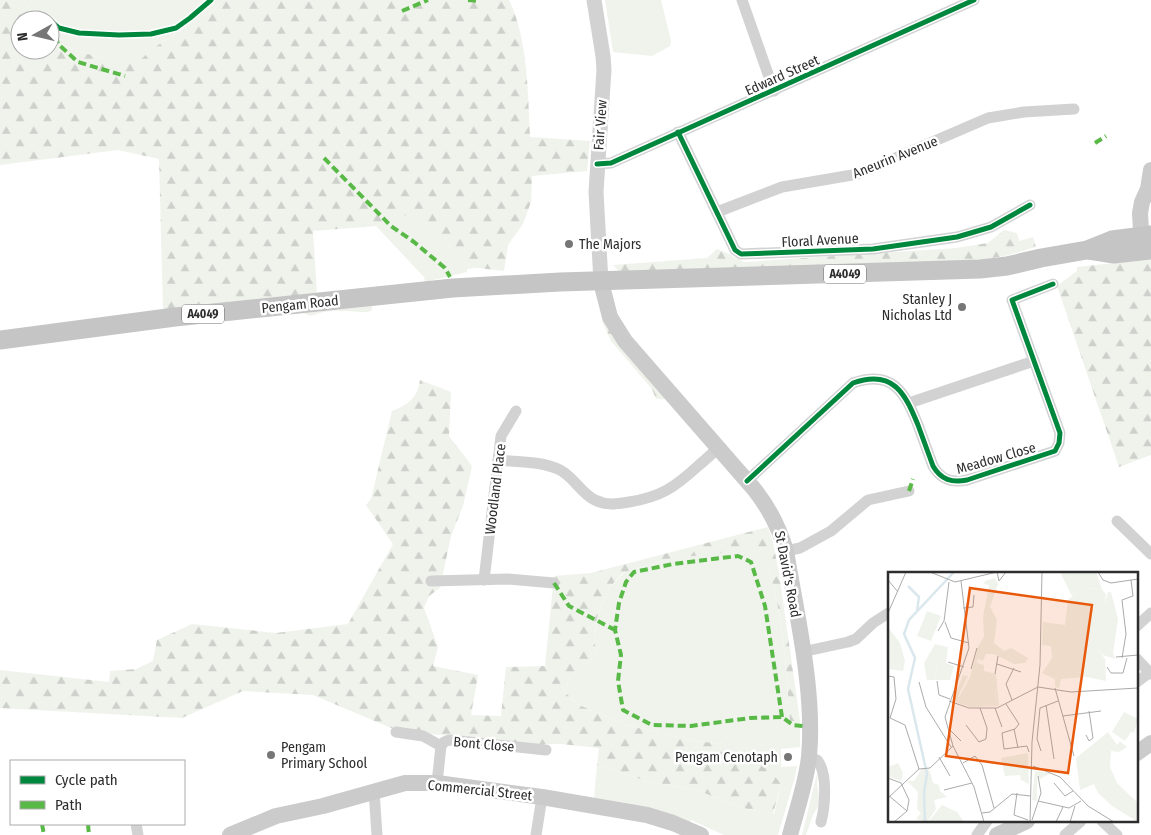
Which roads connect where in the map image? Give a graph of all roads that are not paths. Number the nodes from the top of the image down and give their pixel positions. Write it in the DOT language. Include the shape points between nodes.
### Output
graph roads {
  1 [pos="594,0"];
  2 [pos="742,0"];
  3 [pos="974,0"];
  4 [pos="774,91"];
  5 [pos="1074,109"];
  6 [pos="678,132"];
  7 [pos="597,164"];
  8 [pos="1151,170"];
  9 [pos="1150,192"];
  10 [pos="1030,205"];
  11 [pos="717,212"];
  12 [pos="1146,243"];
  13 [pos="602,282"];
  14 [pos="1053,284"];
  15 [pos="0,340"];
  16 [pos="1034,361"];
  17 [pos="909,403"];
  18 [pos="516,411"];
  19 [pos="718,448"];
  20 [pos="498,460"];
  21 [pos="747,480"];
  22 [pos="909,490"];
  23 [pos="1118,522"];
  24 [pos="786,551"];
  25 [pos="1151,554"];
  26 [pos="484,580"];
  27 [pos="431,581"];
  28 [pos="554,583"];
  29 [pos="888,613"];
  30 [pos="1151,613"];
  31 [pos="1138,625"];
  32 [pos="802,652"];
  33 [pos="1138,660"];
  34 [pos="1150,673"];
  35 [pos="1138,681"];
  36 [pos="396,732"];
  37 [pos="1151,743"];
  38 [pos="441,746"];
  39 [pos="546,750"];
  40 [pos="1138,752"];
  41 [pos="809,758"];
  42 [pos="437,783"];
  43 [pos="374,791"];
  44 [pos="542,797"];
  45 [pos="821,822"];
  46 [pos="986,822"];
  47 [pos="1025,822"];
  48 [pos="1080,822"];
  49 [pos="1103,822"];
  50 [pos="230,835"];
  51 [pos="377,835"];
  52 [pos="536,835"];
  53 [pos="701,835"];
  54 [pos="790,835"];
  55 [pos="977,835"];
  56 [pos="997,835"];
  57 [pos="1065,835"];
  58 [pos="1117,835"];
  1 -- 7 [label="street, Fair View" via="604,56"];
  2 -- 4 [label="street"];
  3 -- 4 [label="street, Edward Street"];
  4 -- 6 [label="street, Edward Street"];
  5 -- 11 [label="street, Aneurin Avenue" via="988,118 858,174 782,187"];
  6 -- 7 [label="street, Edward Street" via="611,163"];
  6 -- 11 [label="street, Floral Avenue"];
  7 -- 13 [label="street, Fair View"];
  8 -- 9 [label="main road"];
  9 -- 12 [label="main road" via="1142,202"];
  10 -- 11 [label="street, Floral Avenue" via="991,227 957,237 873,249 747,254 735,250"];
  12 -- 13 [label="main road, A4049" via="1114,254 1087,250 980,269"];
  13 -- 15 [label="main road, Pengam Road / A4049" via="452,288 175,317"];
  13 -- 19 [label="main road, St David's Road" via="610,317 625,342"];
  14 -- 16 [label="street, Meadow Close" via="1012,300"];
  16 -- 17 [label="street"];
  16 -- 17 [label="street, Meadow Close" via="1060,432 1060,443 1051,453 967,480 947,480 933,466"];
  17 -- 21 [label="street, Meadow Close" via="900,390 886,381 870,379 853,383"];
  18 -- 20 [label="street, Woodland Place" via="501,436"];
  19 -- 20 [label="street" via="667,491 616,504 605,504 588,497 570,475 548,465"];
  19 -- 21 [label="main road, St David's Road"];
  20 -- 26 [label="street, Woodland Place"];
  21 -- 24 [label="main road, St David's Road" via="777,523"];
  22 -- 24 [label="street" via="868,500 831,531 800,548"];
  23 -- 25 [label="street"];
  24 -- 32 [label="main road, St David's Road"];
  26 -- 27 [label="street"];
  26 -- 28 [label="street"];
  29 -- 32 [label="street" via="856,639"];
  30 -- 31 [label="street"];
  32 -- 41 [label="main road, St David's Road" via="809,702"];
  33 -- 34 [label="street"];
  34 -- 35 [label="street"];
  36 -- 38 [label="street, Bont Close" via="422,736"];
  37 -- 40 [label="main road"];
  38 -- 39 [label="street, Bont Close" via="449,740"];
  38 -- 42 [label="street"];
  41 -- 45 [label="street" via="817,760 822,768 825,808"];
  41 -- 54 [label="main road, St David's Road"];
  42 -- 43 [label="main road, Commercial Street" via="405,783"];
  42 -- 44 [label="main road, Commercial Street"];
  43 -- 50 [label="main road, Commercial Street" via="276,816"];
  43 -- 51 [label="street"];
  44 -- 52 [label="street"];
  44 -- 53 [label="main road, Commercial Street" via="647,815"];
  46 -- 55 [label="street"];
  47 -- 56 [label="main road"];
  48 -- 57 [label="street"];
  49 -- 58 [label="street"];
}
